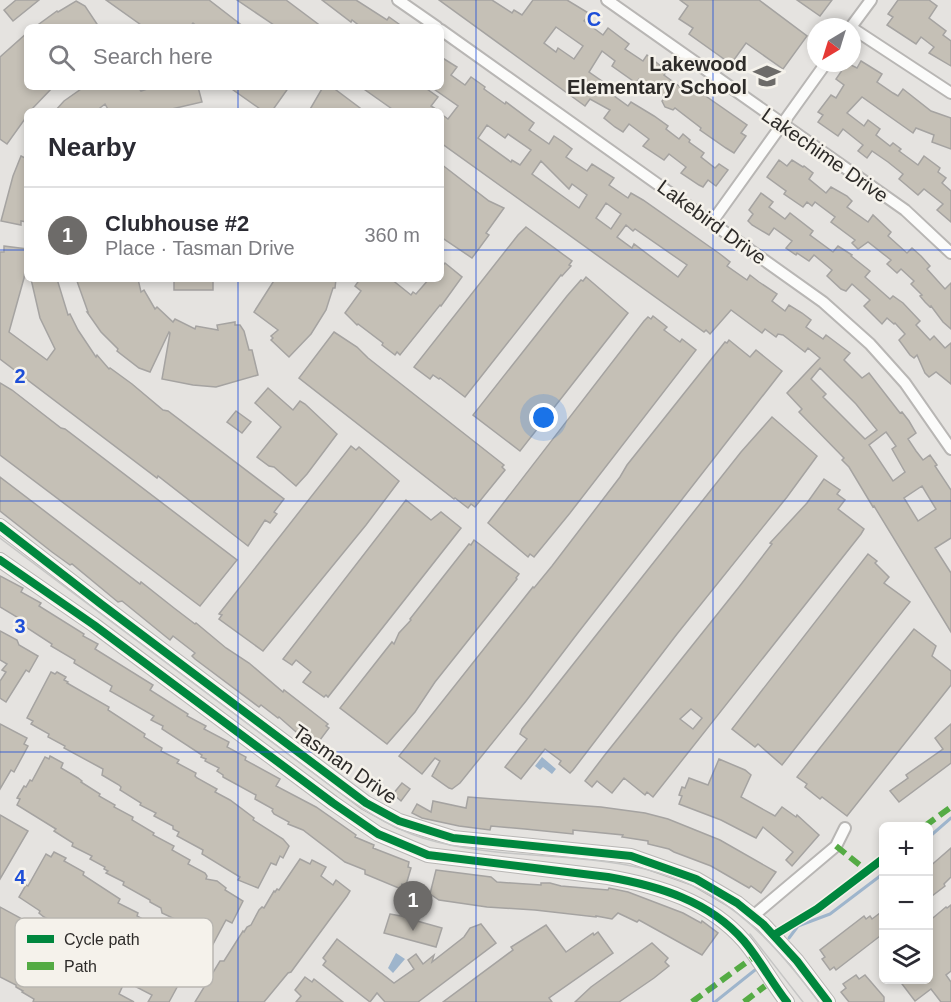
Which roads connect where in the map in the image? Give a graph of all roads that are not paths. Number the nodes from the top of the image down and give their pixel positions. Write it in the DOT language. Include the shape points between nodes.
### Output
graph roads {
  1 [pos="398,0"];
  2 [pos="607,0"];
  3 [pos="871,0"];
  4 [pos="858,18"];
  5 [pos="433,24"];
  6 [pos="444,32"];
  7 [pos="861,33"];
  8 [pos="820,72"];
  9 [pos="951,93"];
  10 [pos="782,125"];
  11 [pos="712,222"];
  12 [pos="951,253"];
  13 [pos="951,450"];
  14 [pos="0,526"];
  15 [pos="0,560"];
  16 [pos="845,828"];
  17 [pos="753,916"];
  18 [pos="787,1002"];
  19 [pos="828,1002"];
  1 -- 5 [label="street"];
  2 -- 10 [label="street, Lakechime Drive"];
  3 -- 4 [label="street"];
  6 -- 11 [label="street, Lakebird Drive"];
  7 -- 9 [label="street"];
  8 -- 10 [label="street"];
  10 -- 11 [label="street"];
  10 -- 12 [label="street, Lakechime Drive" via="904,210"];
  11 -- 13 [label="street, Lakebird Drive" via="823,302 870,344 905,383"];
  14 -- 17 [label="street, Tasman Drive" via="382,813 453,838 632,856 696,879"];
  15 -- 18 [label="street, Tasman Drive" via="378,834 428,855 608,877 676,894 733,929"];
  16 -- 17 [label="street" via="836,846"];
  17 -- 19 [label="street, Tasman Drive" via="783,945"];
}
